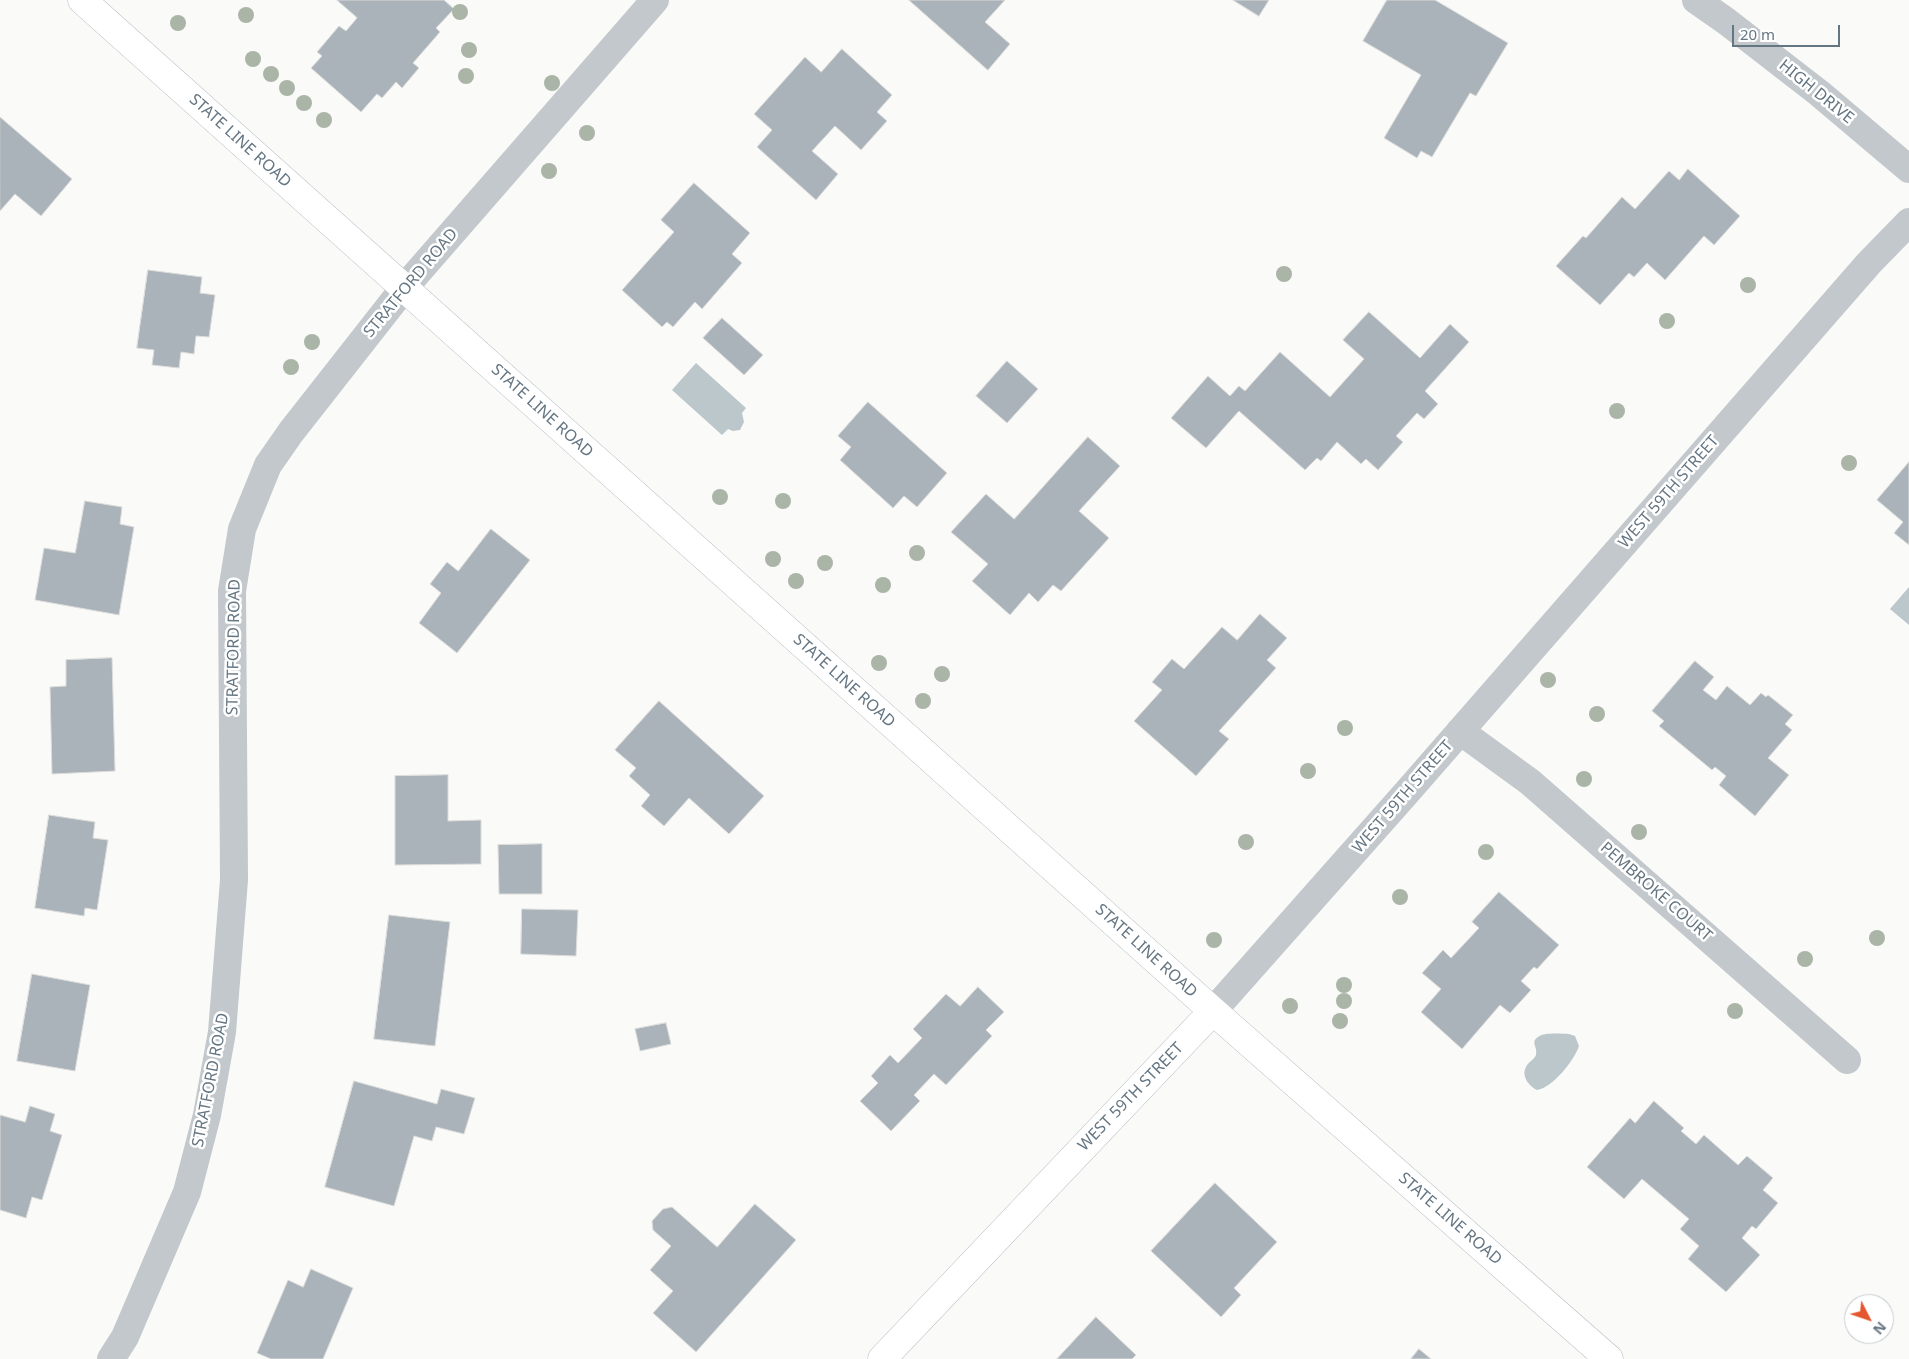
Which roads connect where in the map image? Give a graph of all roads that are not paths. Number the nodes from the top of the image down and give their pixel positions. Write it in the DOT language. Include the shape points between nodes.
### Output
graph roads {
  1 [pos="82,0"];
  2 [pos="655,0"];
  3 [pos="1696,0"];
  4 [pos="1909,169"];
  5 [pos="1909,222"];
  6 [pos="404,288"];
  7 [pos="1460,731"];
  8 [pos="1213,1011"];
  9 [pos="1847,1060"];
  10 [pos="111,1359"];
  11 [pos="882,1359"];
  12 [pos="1609,1359"];
  1 -- 6 [label="main road, STATE LINE ROAD"];
  2 -- 6 [label="street, STRATFORD ROAD"];
  3 -- 4 [label="street, HIGH DRIVE" via="1818,93"];
  5 -- 7 [label="street, WEST 59TH STREET"];
  6 -- 8 [label="main road, STATE LINE ROAD"];
  6 -- 10 [label="street, STRATFORD ROAD" via="268,465 242,529 232,591 234,880 222,1032 207,1115 187,1192 125,1337"];
  7 -- 8 [label="street, WEST 59TH STREET"];
  7 -- 9 [label="street, PEMBROKE COURT" via="1530,782"];
  8 -- 11 [label="main road, WEST 59TH STREET"];
  8 -- 12 [label="main road, STATE LINE ROAD"];
}
